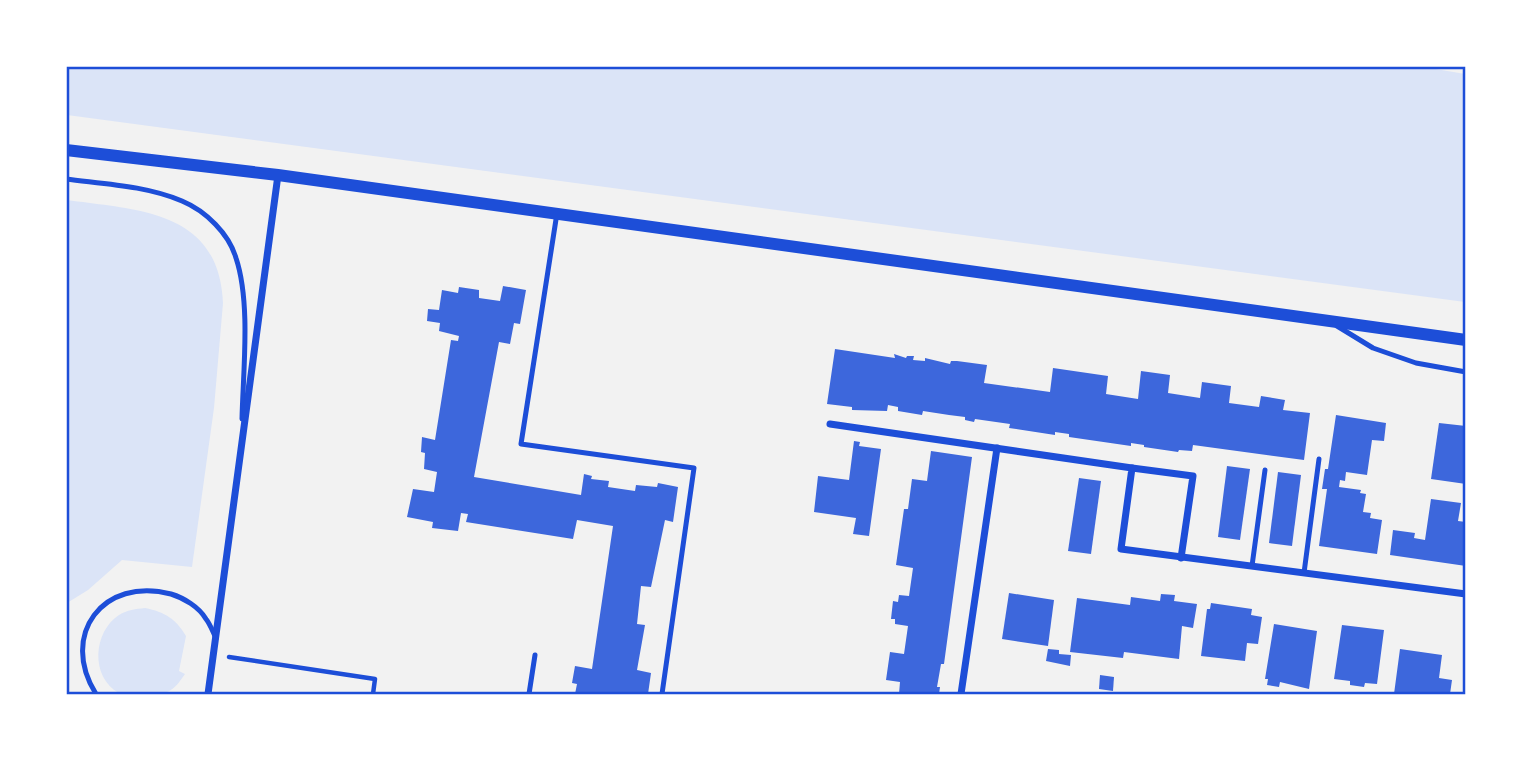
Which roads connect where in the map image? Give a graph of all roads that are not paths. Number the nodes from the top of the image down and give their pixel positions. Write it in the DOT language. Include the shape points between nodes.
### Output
graph roads {
  1 [pos="66,150"];
  2 [pos="278,175"];
  3 [pos="66,179"];
  4 [pos="557,214"];
  5 [pos="1331,322"];
  6 [pos="1465,340"];
  7 [pos="1465,372"];
  8 [pos="830,424"];
  9 [pos="242,441"];
  10 [pos="997,449"];
  11 [pos="1319,460"];
  12 [pos="1132,468"];
  13 [pos="1265,470"];
  14 [pos="1181,558"];
  15 [pos="1252,566"];
  16 [pos="1304,573"];
  17 [pos="1465,594"];
  18 [pos="216,638"];
  19 [pos="535,655"];
  20 [pos="96,695"];
  21 [pos="208,695"];
  22 [pos="529,695"];
  23 [pos="662,695"];
  24 [pos="961,695"];
  1 -- 2 [label="street"];
  2 -- 4 [label="street"];
  2 -- 9 [label="street"];
  3 -- 9 [label="lane" via="169,196 196,209 227,239 236,257 242,298"];
  4 -- 5 [label="street"];
  4 -- 23 [label="lane" via="521,443 694,468"];
  5 -- 6 [label="street"];
  5 -- 7 [label="lane" via="1373,348 1416,363"];
  8 -- 10 [label="street"];
  9 -- 18 [label="street"];
  10 -- 12 [label="street"];
  10 -- 24 [label="street"];
  11 -- 16 [label="lane"];
  12 -- 14 [label="street" via="1121,550"];
  12 -- 14 [label="street" via="1193,477"];
  13 -- 15 [label="lane"];
  14 -- 15 [label="street"];
  15 -- 16 [label="street"];
  16 -- 17 [label="street"];
  18 -- 20 [label="lane" via="206,617 179,597 144,589 116,596 99,609 85,636 86,671"];
  18 -- 21 [label="street"];
  19 -- 22 [label="lane"];
}
